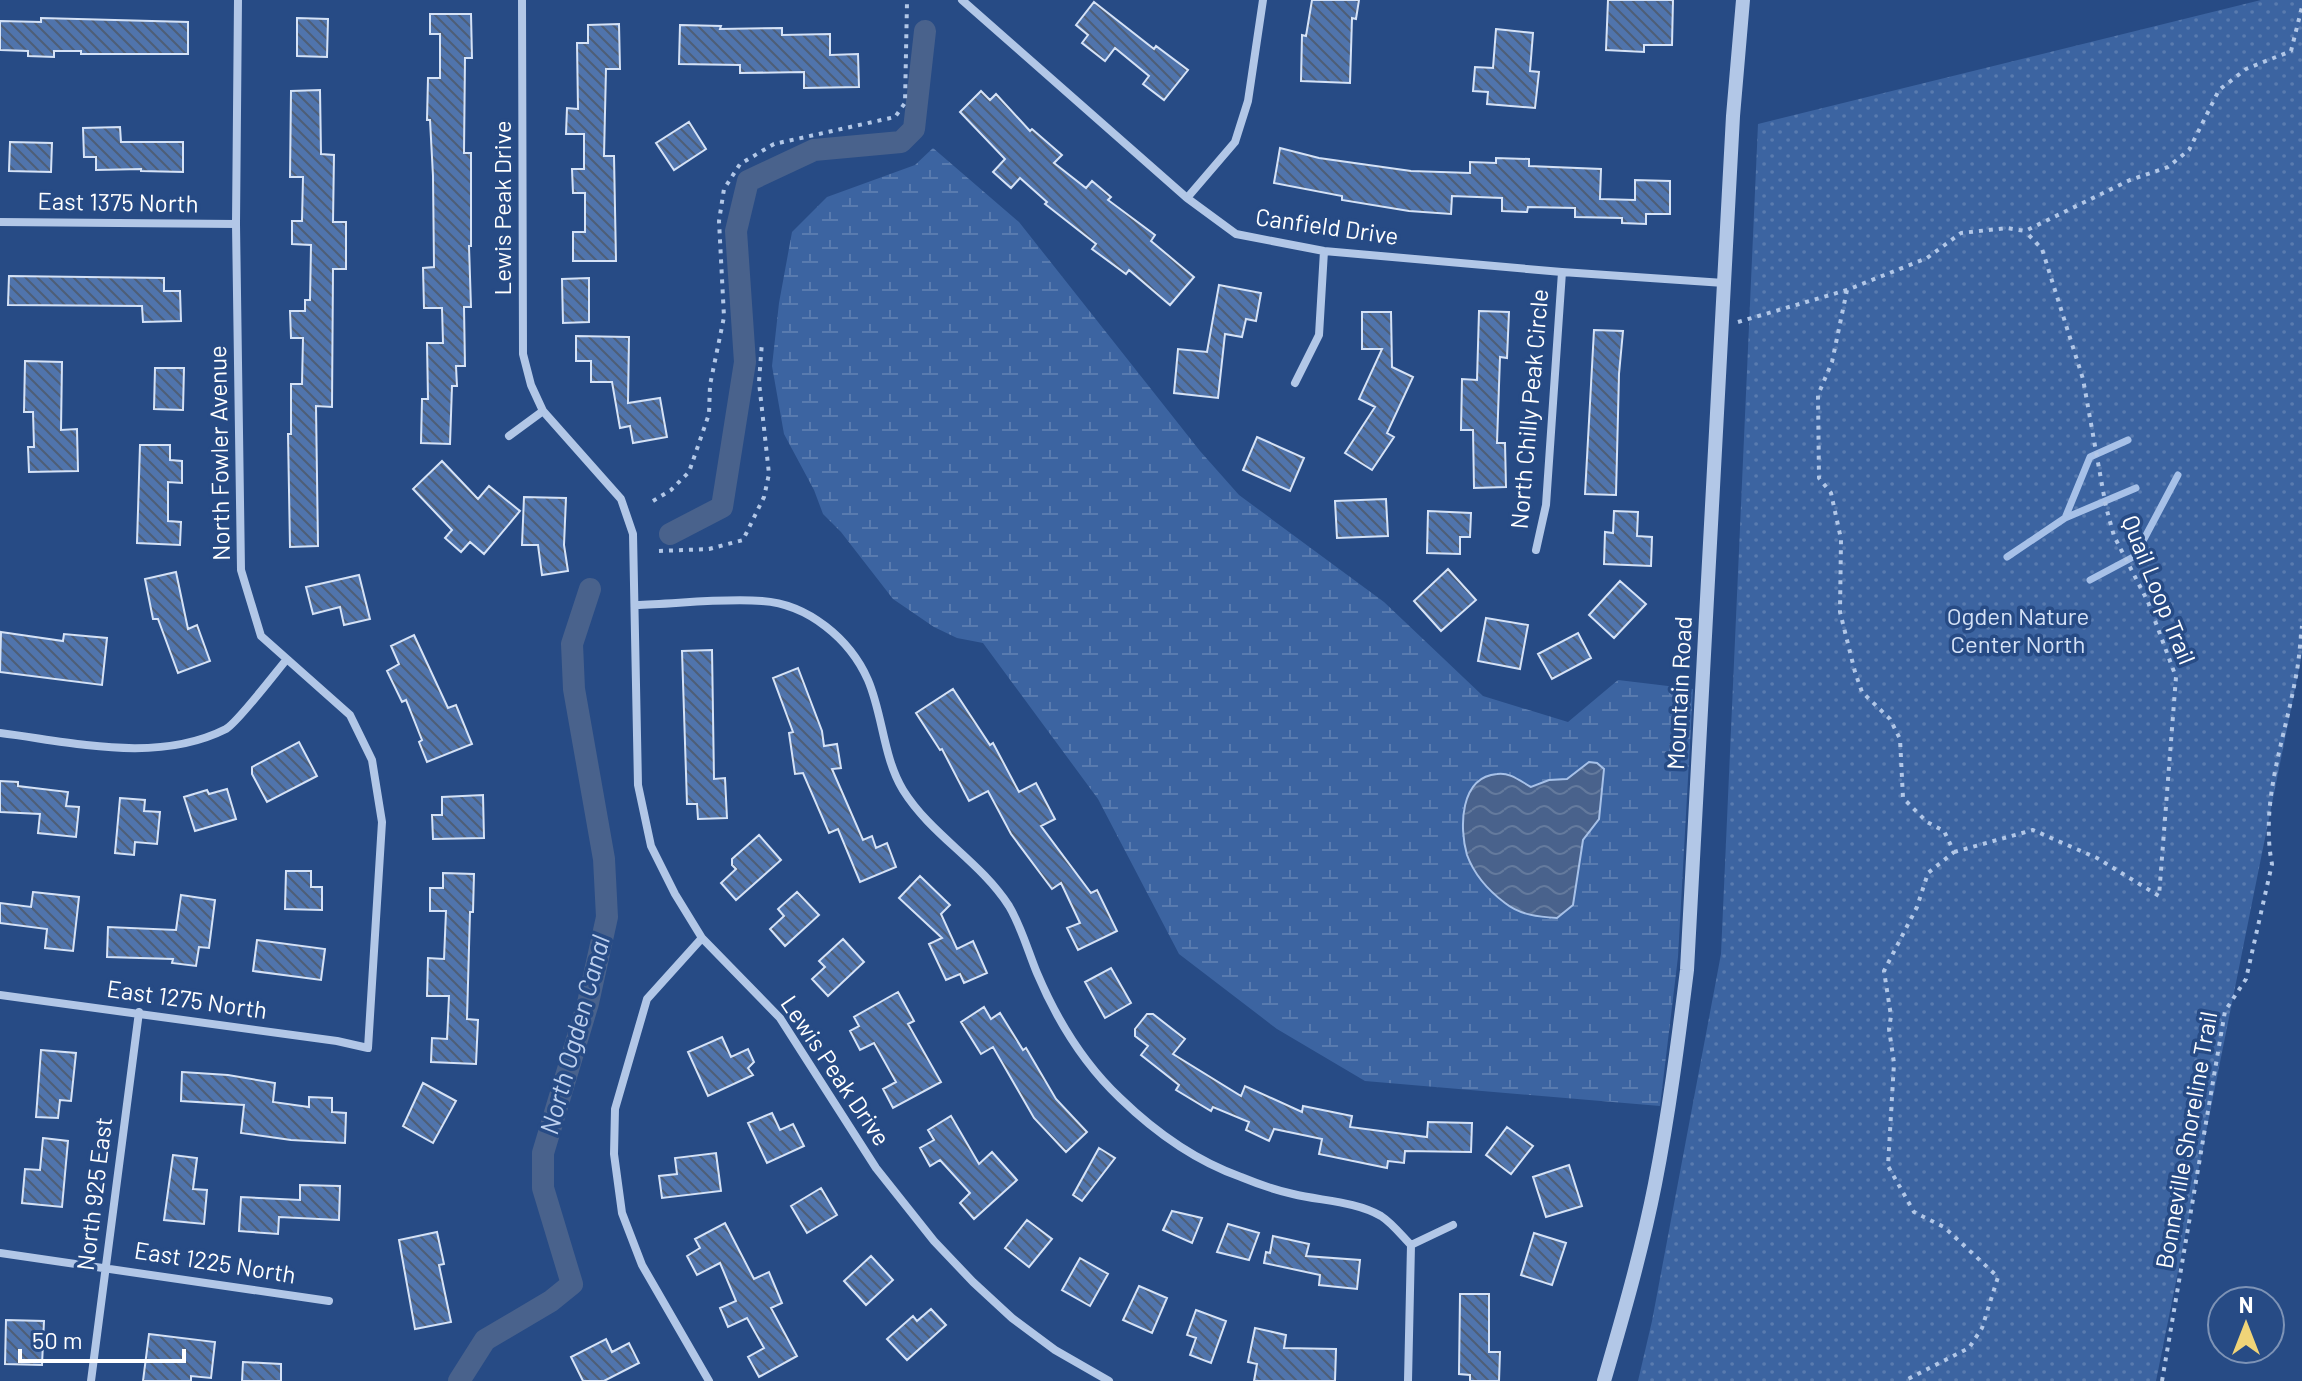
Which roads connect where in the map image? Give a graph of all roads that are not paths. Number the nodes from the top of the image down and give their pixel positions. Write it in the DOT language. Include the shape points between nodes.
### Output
graph roads {
  1 [pos="238,0"];
  2 [pos="522,0"];
  3 [pos="962,0"];
  4 [pos="1263,0"];
  5 [pos="1743,0"];
  6 [pos="1187,198"];
  7 [pos="0,222"];
  8 [pos="236,224"];
  9 [pos="1324,251"];
  10 [pos="1562,272"];
  11 [pos="1724,283"];
  12 [pos="1295,383"];
  13 [pos="543,411"];
  14 [pos="509,436"];
  15 [pos="1536,550"];
  16 [pos="635,605"];
  17 [pos="287,659"];
  18 [pos="0,733"];
  19 [pos="702,938"];
  20 [pos="0,995"];
  21 [pos="139,1012"];
  22 [pos="368,1048"];
  23 [pos="1453,1225"];
  24 [pos="1411,1245"];
  25 [pos="0,1253"];
  26 [pos="106,1266"];
  27 [pos="329,1301"];
  28 [pos="91,1381"];
  29 [pos="709,1381"];
  30 [pos="1109,1381"];
  31 [pos="1408,1381"];
  32 [pos="1604,1381"];
  1 -- 8 [label="street, North Fowler Avenue"];
  2 -- 13 [label="street, Lewis Peak Drive" via="523,354"];
  3 -- 6 [label="street, Canfield Drive"];
  4 -- 6 [label="street" via="1248,101 1235,142"];
  5 -- 11 [label="street, Mountain Road"];
  6 -- 9 [label="street, Canfield Drive" via="1236,234"];
  7 -- 8 [label="street, East 1375 North"];
  8 -- 17 [label="street, North Fowler Avenue" via="241,570 261,636"];
  9 -- 10 [label="street, Canfield Drive"];
  9 -- 12 [label="street" via="1319,335"];
  10 -- 11 [label="street, Canfield Drive"];
  10 -- 15 [label="street, North Chilly Peak Circle" via="1546,505"];
  11 -- 32 [label="street, Mountain Road" via="1687,970 1655,1186"];
  13 -- 14 [label="street"];
  13 -- 16 [label="street, Lewis Peak Drive" via="621,499 633,534"];
  16 -- 19 [label="street, Lewis Peak Drive" via="638,785 651,846"];
  16 -- 24 [label="street" via="763,601 798,610 829,628 869,681 902,788 1010,908 1056,1014 1119,1098 1196,1156 1239,1177 1382,1217"];
  17 -- 18 [label="street" via="229,728 173,747 116,748"];
  17 -- 22 [label="street, North Fowler Avenue" via="350,715 372,760 382,822"];
  19 -- 29 [label="street" via="647,999 615,1109 614,1154 622,1213 642,1265"];
  19 -- 30 [label="street, Lewis Peak Drive" via="780,1018 876,1168 934,1241 1012,1318"];
  20 -- 21 [label="street, East 1275 North"];
  21 -- 22 [label="street, East 1275 North"];
  21 -- 26 [label="street, North 925 East"];
  23 -- 24 [label="street"];
  24 -- 31 [label="street"];
  25 -- 26 [label="street, East 1225 North"];
  26 -- 27 [label="street, East 1225 North"];
  26 -- 28 [label="street, North 925 East"];
}
